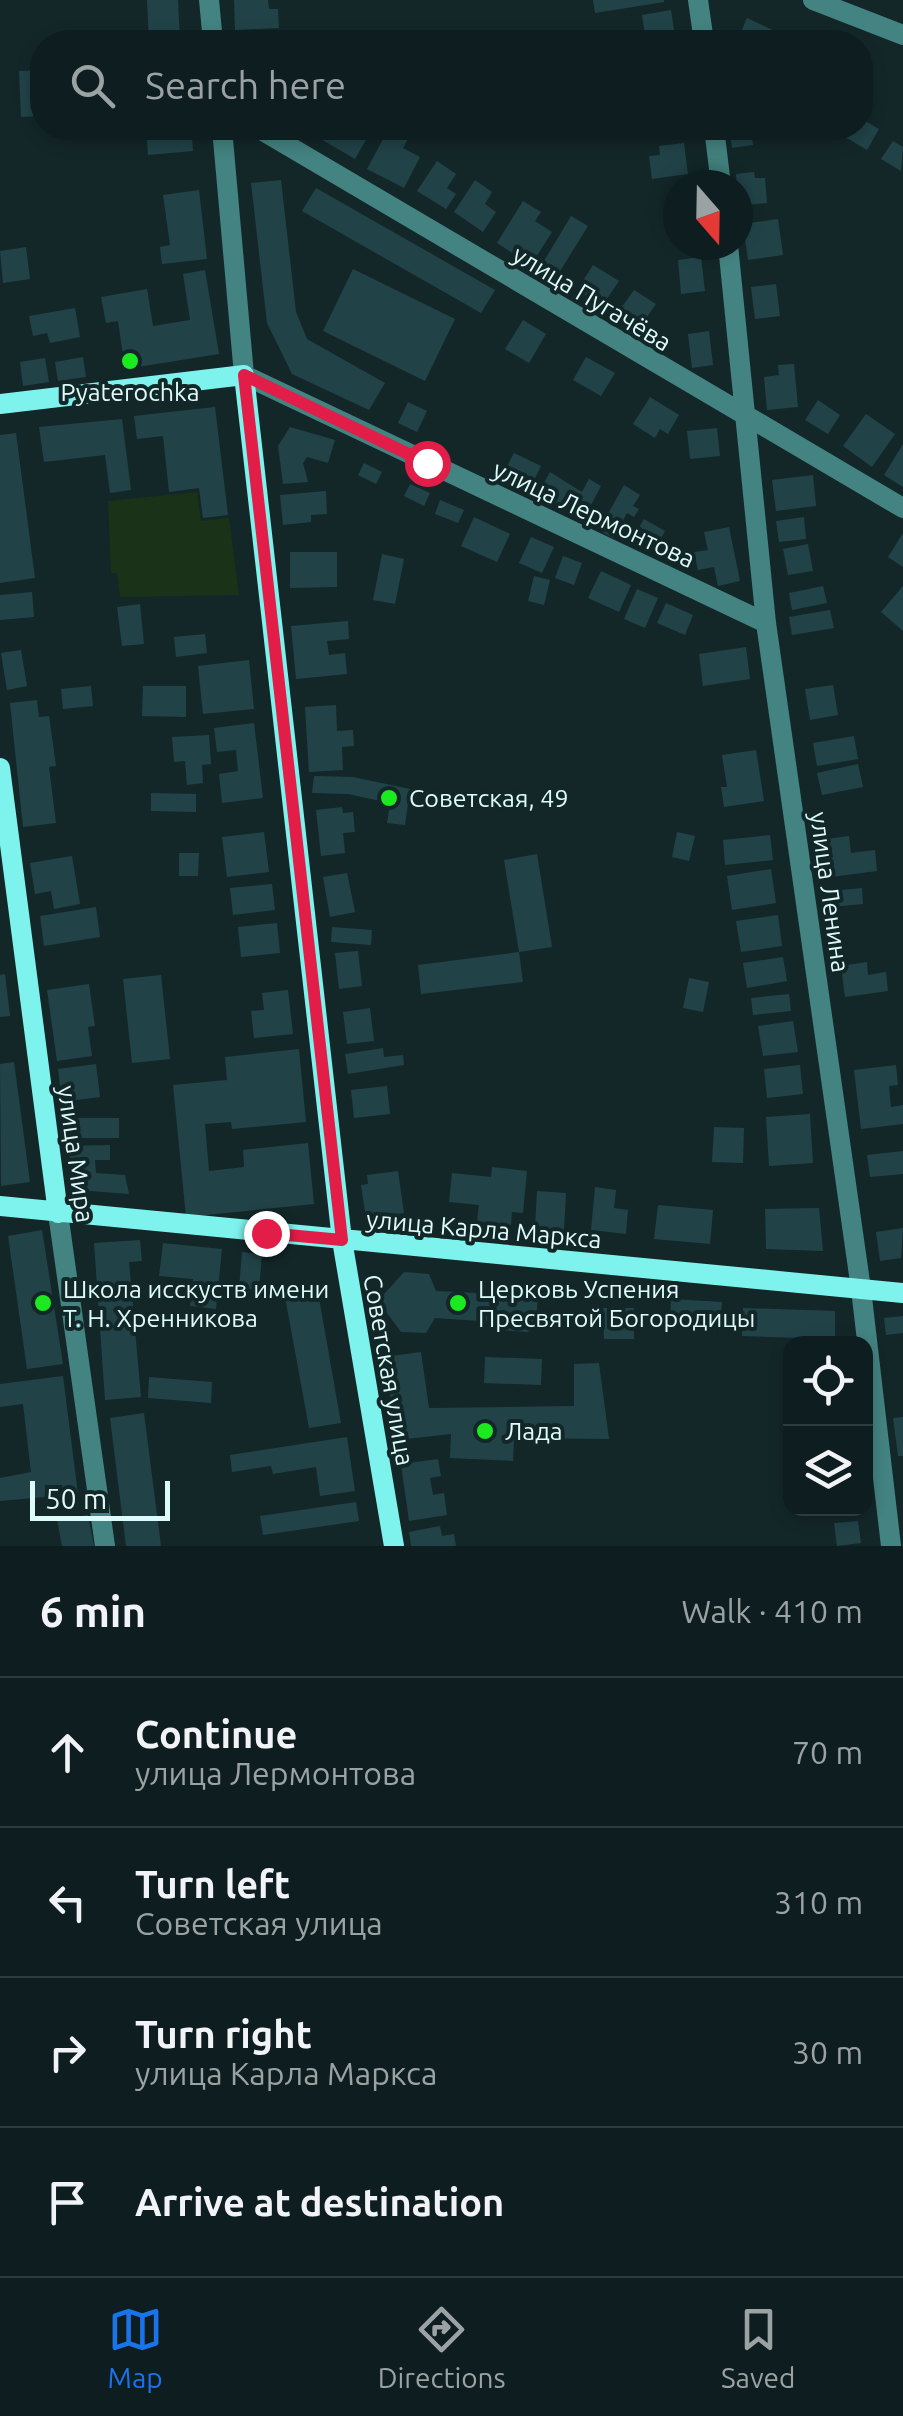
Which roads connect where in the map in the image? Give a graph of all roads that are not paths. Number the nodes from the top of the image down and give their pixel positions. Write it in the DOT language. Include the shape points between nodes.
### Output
graph roads {
  1 [pos="209,0"];
  2 [pos="698,0"];
  3 [pos="813,0"];
  4 [pos="213,30"];
  5 [pos="702,30"];
  6 [pos="903,35"];
  7 [pos="223,140"];
  8 [pos="278,140"];
  9 [pos="715,140"];
  10 [pos="719,170"];
  11 [pos="730,260"];
  12 [pos="244,375"];
  13 [pos="0,404"];
  14 [pos="749,420"];
  15 [pos="903,508"];
  16 [pos="766,623"];
  17 [pos="0,768"];
  18 [pos="0,1206"];
  19 [pos="58,1213"];
  20 [pos="342,1240"];
  21 [pos="861,1290"];
  22 [pos="903,1294"];
  23 [pos="105,1546"];
  24 [pos="394,1546"];
  25 [pos="891,1546"];
  1 -- 4 [label="street"];
  2 -- 5 [label="street"];
  3 -- 6 [label="street"];
  7 -- 12 [label="street, Советская улица"];
  8 -- 14 [label="street, улица Пугачёва"];
  9 -- 10 [label="street"];
  11 -- 14 [label="street, улица Ленина"];
  12 -- 13 [label="main road"];
  12 -- 16 [label="street, улица Лермонтова"];
  12 -- 20 [label="main road, Советская улица"];
  14 -- 15 [label="street, улица Пугачёва"];
  14 -- 16 [label="street, улица Ленина"];
  16 -- 21 [label="street, улица Ленина"];
  17 -- 19 [label="main road, улица Мира"];
  18 -- 19 [label="main road, улица Карла Маркса"];
  19 -- 20 [label="main road, улица Карла Маркса"];
  19 -- 23 [label="street, улица Мира"];
  20 -- 21 [label="main road, улица Карла Маркса"];
  20 -- 24 [label="main road, Советская улица"];
  21 -- 22 [label="main road, улица Карла Маркса"];
  21 -- 25 [label="street, улица Ленина"];
}
